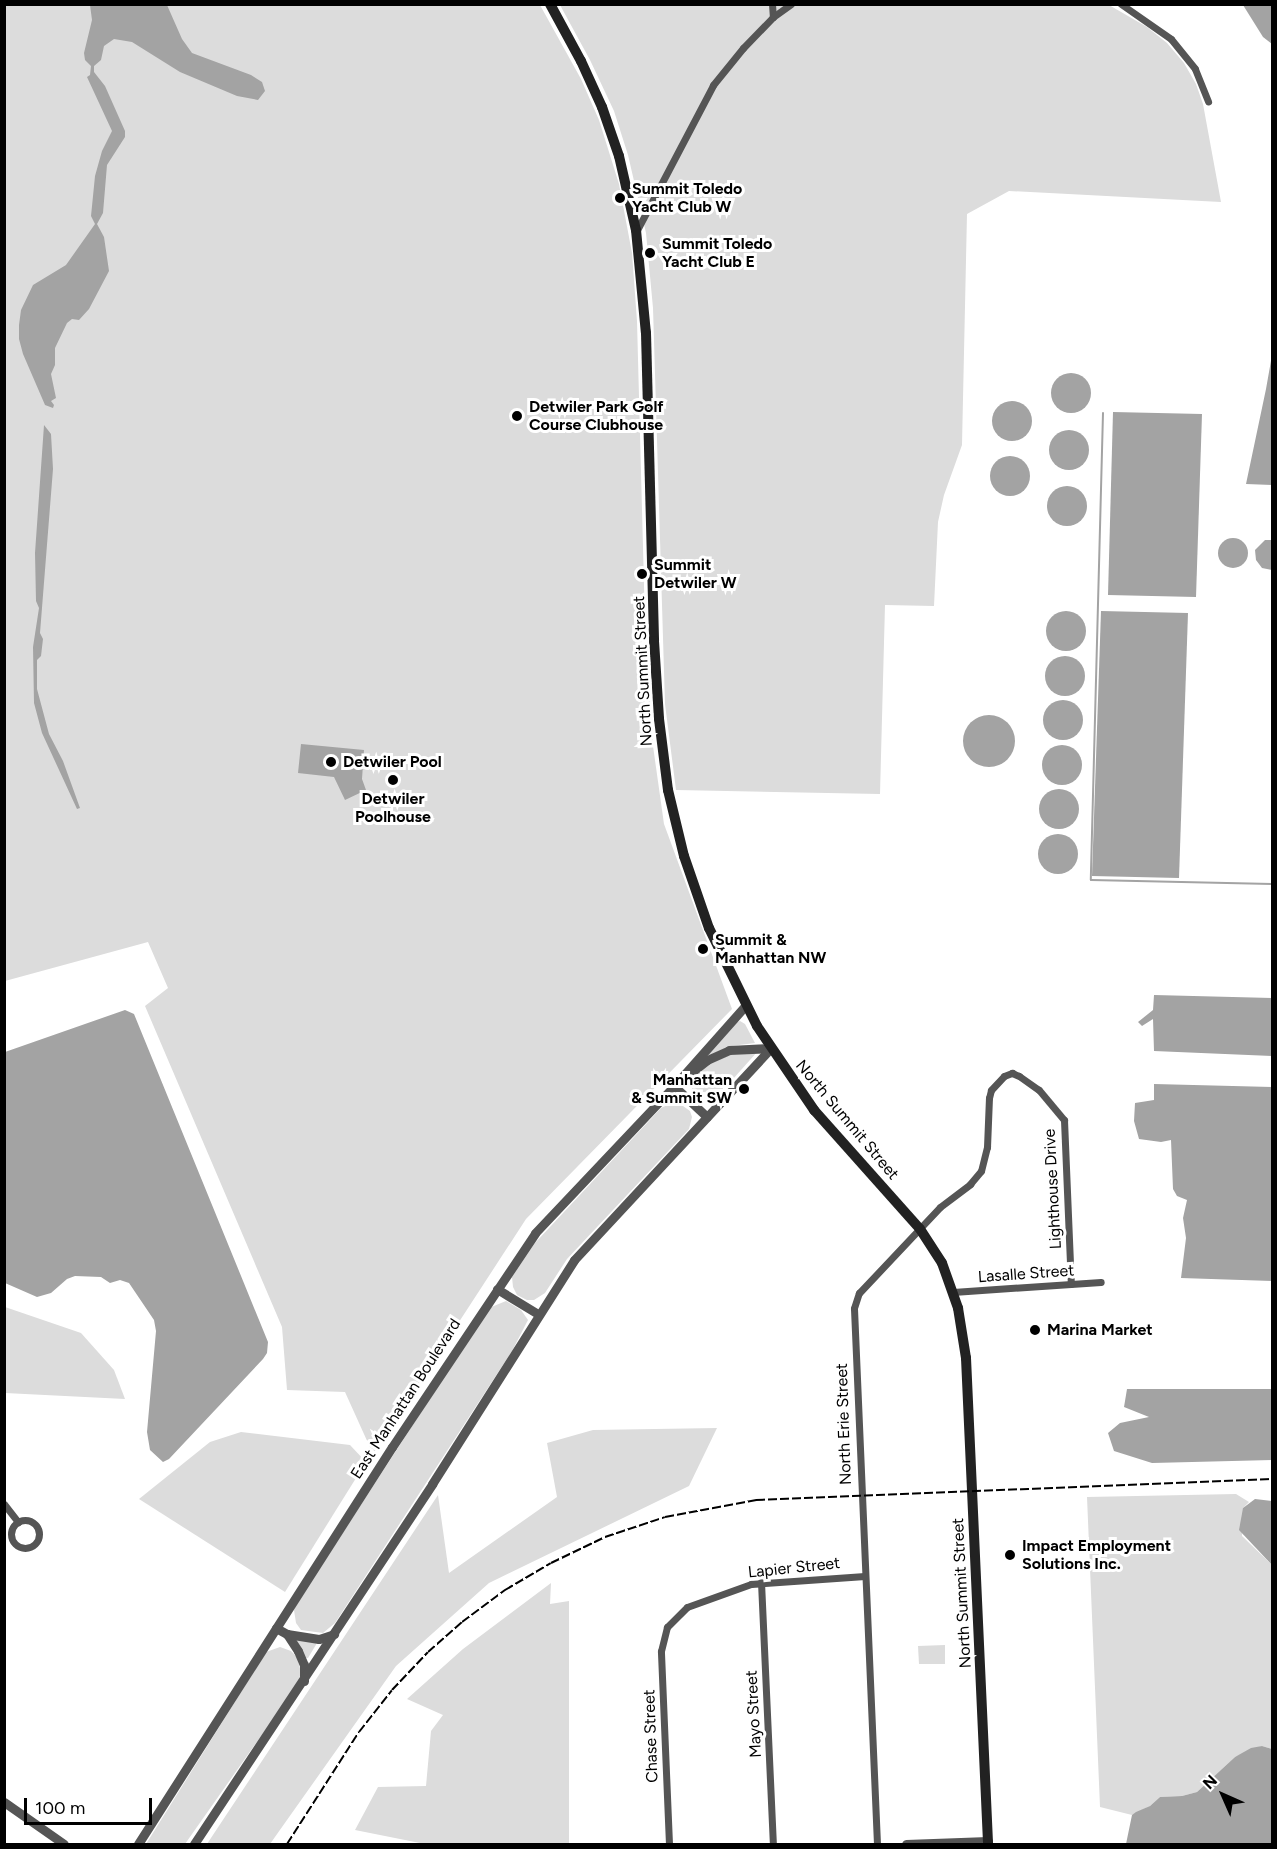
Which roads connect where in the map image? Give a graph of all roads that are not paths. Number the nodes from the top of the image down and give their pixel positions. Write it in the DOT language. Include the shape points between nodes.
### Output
graph roads {
  1 [pos="550,4"];
  2 [pos="772,4"];
  3 [pos="791,4"];
  4 [pos="1121,4"];
  5 [pos="773,17"];
  6 [pos="1208,101"];
  7 [pos="636,230"];
  8 [pos="745,1006"];
  9 [pos="771,1048"];
  10 [pos="1019,1076"];
  11 [pos="674,1086"];
  12 [pos="707,1117"];
  13 [pos="920,1229"];
  14 [pos="1101,1282"];
  15 [pos="1071,1284"];
  16 [pos="497,1289"];
  17 [pos="953,1292"];
  18 [pos="538,1314"];
  19 [pos="4,1504"];
  20 [pos="18,1522"];
  21 [pos="865,1576"];
  22 [pos="761,1582"];
  23 [pos="667,1627"];
  24 [pos="276,1628"];
  25 [pos="287,1634"];
  26 [pos="334,1634"];
  27 [pos="304,1681"];
  28 [pos="4,1802"];
  29 [pos="988,1843"];
  30 [pos="64,1845"];
  31 [pos="138,1845"];
  32 [pos="194,1845"];
  33 [pos="669,1845"];
  34 [pos="773,1845"];
  35 [pos="876,1845"];
  36 [pos="906,1845"];
  1 -- 7 [label="main road, North Summit Street" via="602,107 619,156"];
  2 -- 5 [label="street"];
  3 -- 5 [label="street"];
  4 -- 6 [label="street" via="1172,39 1195,69"];
  5 -- 7 [label="street" via="713,85"];
  7 -- 8 [label="main road, North Summit Street" via="646,333 654,641 663,764 696,894"];
  8 -- 9 [label="main road, North Summit Street"];
  8 -- 11 [label="street, East Manhattan Boulevard"];
  9 -- 11 [label="street" via="729,1050 707,1060"];
  9 -- 12 [label="street"];
  9 -- 13 [label="main road, North Summit Street" via="814,1110"];
  10 -- 13 [label="street, North Erie Street" via="1004,1076 992,1090 981,1171"];
  10 -- 15 [label="street, Lighthouse Drive" via="1039,1090 1066,1126"];
  11 -- 12 [label="street"];
  11 -- 16 [label="street, East Manhattan Boulevard" via="535,1233"];
  12 -- 18 [label="street" via="580,1253"];
  13 -- 17 [label="main road, North Summit Street" via="942,1263"];
  13 -- 21 [label="street, North Erie Street" via="859,1293 854,1308"];
  14 -- 15 [label="street, Lasalle Street"];
  15 -- 17 [label="street, Lasalle Street"];
  16 -- 18 [label="street"];
  16 -- 24 [label="street, East Manhattan Boulevard"];
  17 -- 29 [label="main road, North Summit Street" via="963,1327 966,1358"];
  18 -- 26 [label="street"];
  19 -- 20 [label="street"];
  20 -- 20 [label="street" via="11,1532 13,1542 20,1548 34,1546 39,1538 38,1528 32,1521"];
  21 -- 22 [label="street, Lapier Street"];
  21 -- 35 [label="street, North Erie Street"];
  22 -- 23 [label="street, Lapier Street" via="696,1603 680,1612"];
  22 -- 34 [label="street, Mayo Street"];
  23 -- 33 [label="street, Chase Street" via="661,1651"];
  24 -- 25 [label="street"];
  24 -- 31 [label="street, East Manhattan Boulevard"];
  25 -- 26 [label="street" via="319,1639"];
  25 -- 27 [label="street" via="304,1665"];
  26 -- 27 [label="street"];
  27 -- 32 [label="street"];
  28 -- 30 [label="street"];
  29 -- 36 [label="street"];
}
